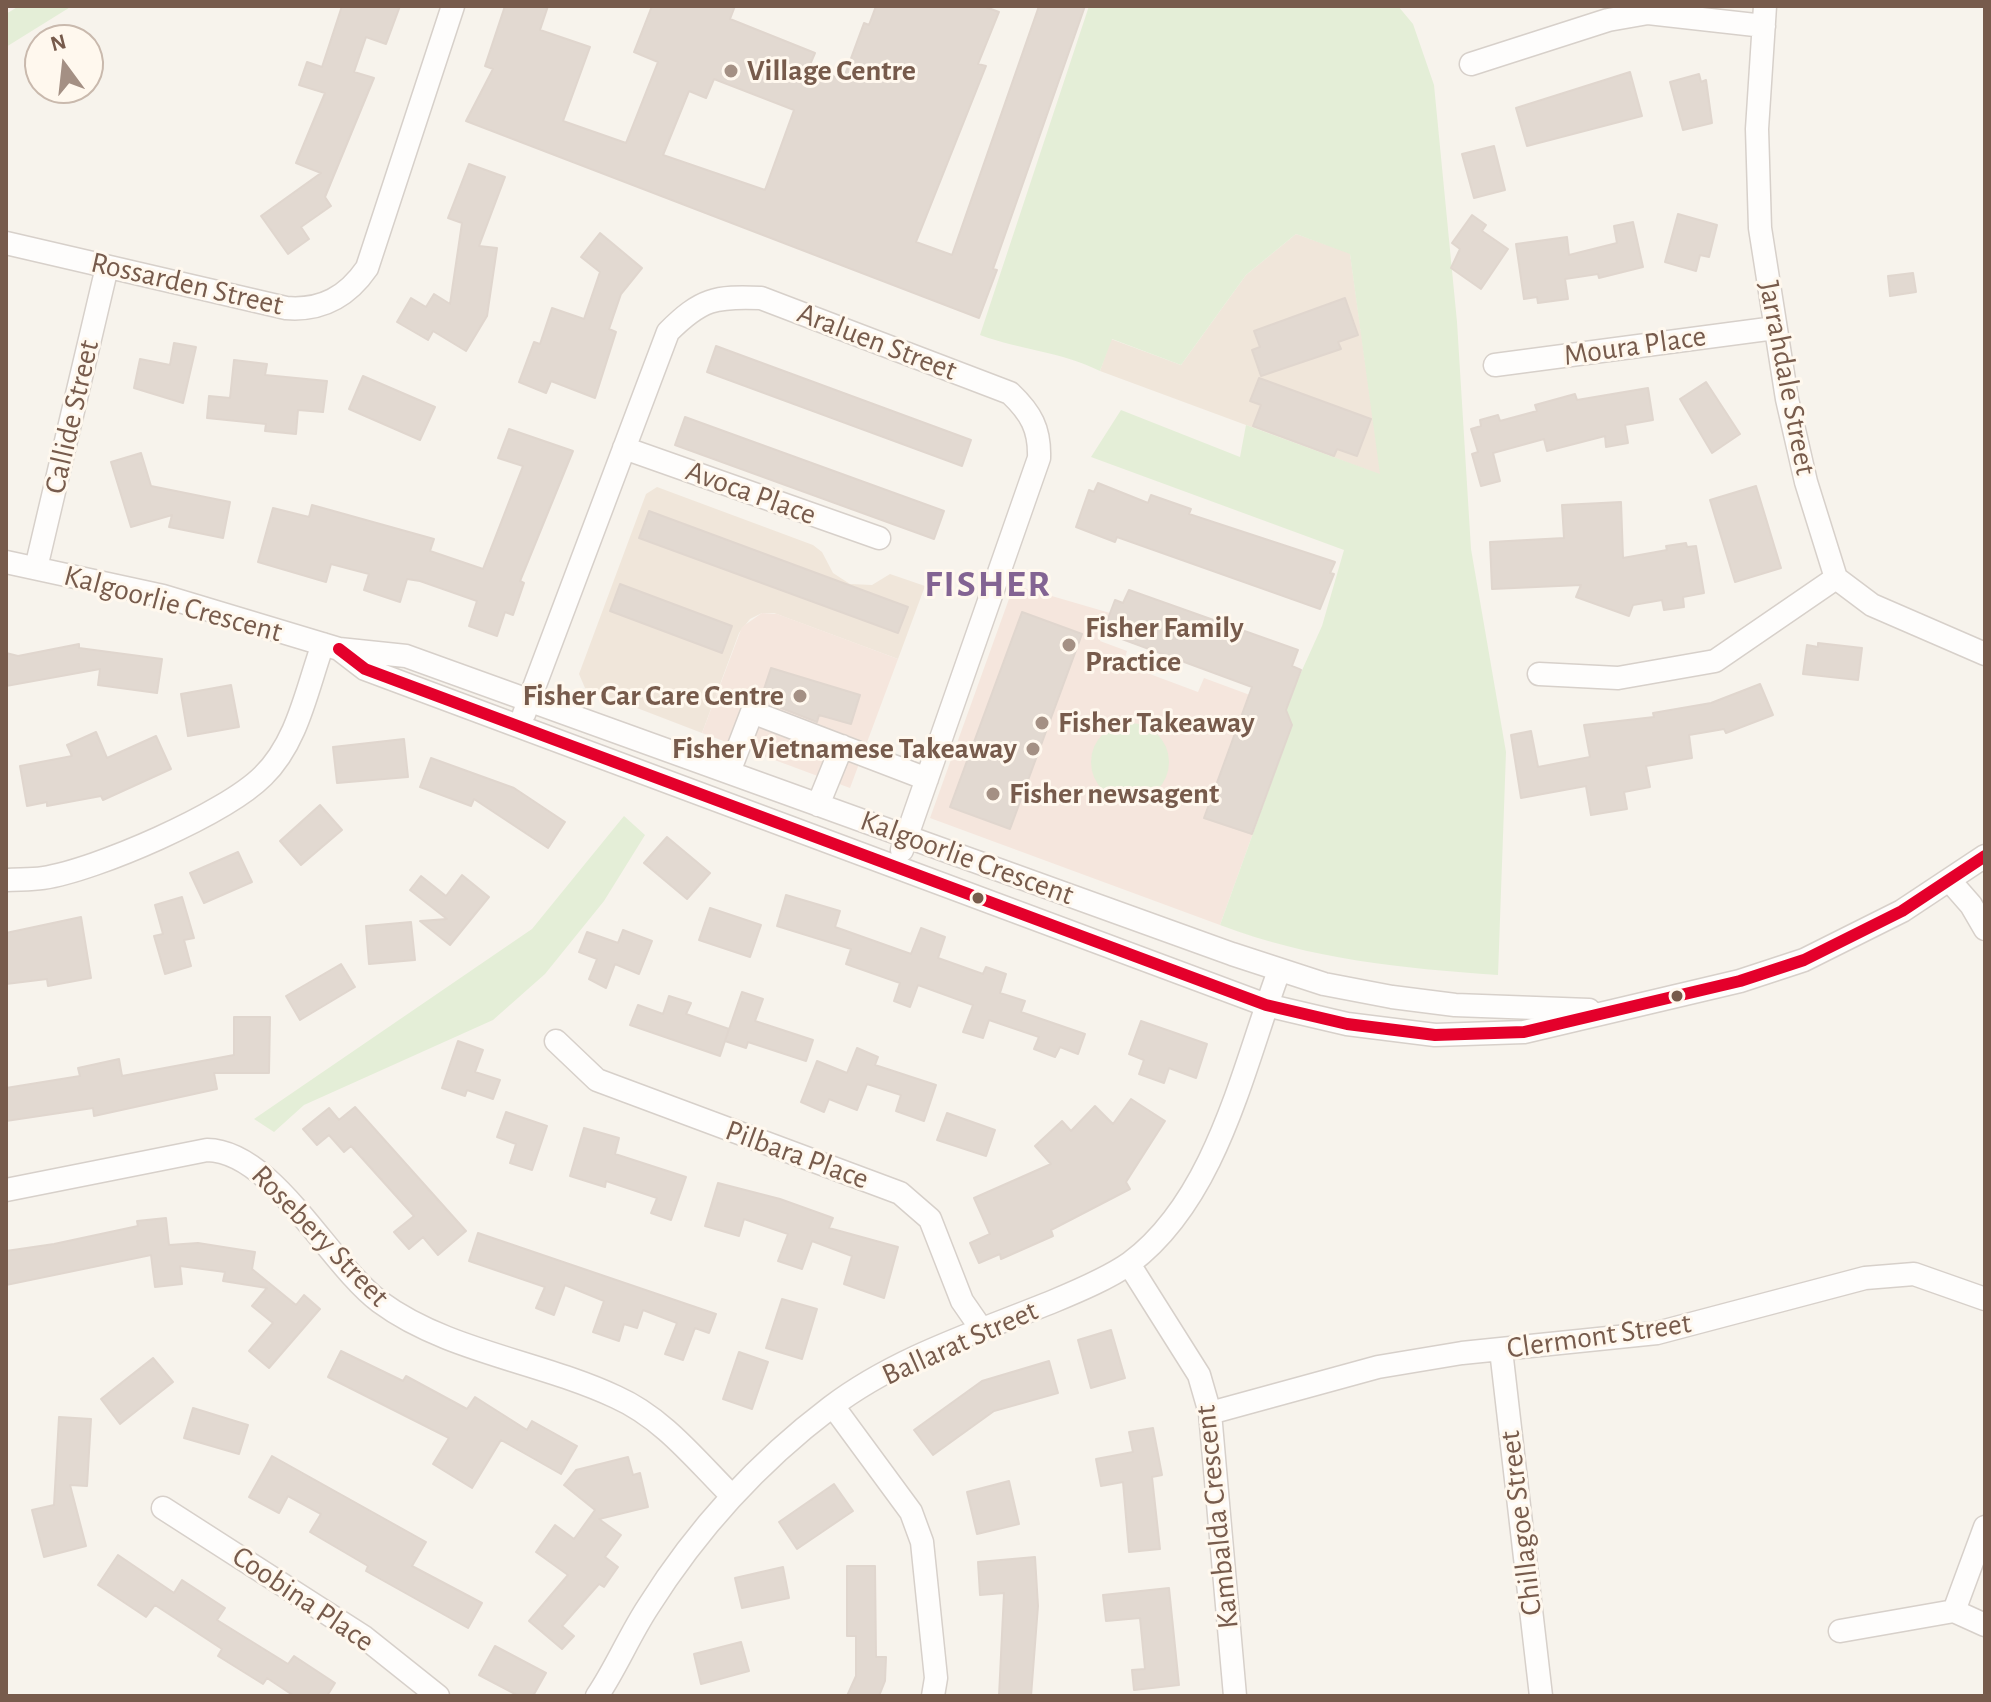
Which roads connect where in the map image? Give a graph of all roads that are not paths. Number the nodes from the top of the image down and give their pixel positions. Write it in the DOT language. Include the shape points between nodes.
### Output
graph roads {
  1 [pos="453,6"];
  2 [pos="1765,16"];
  3 [pos="1471,64"];
  4 [pos="6,243"];
  5 [pos="107,267"];
  6 [pos="1775,328"];
  7 [pos="1495,365"];
  8 [pos="624,448"];
  9 [pos="879,538"];
  10 [pos="6,562"];
  11 [pos="36,568"];
  12 [pos="1836,578"];
  13 [pos="331,646"];
  14 [pos="1985,654"];
  15 [pos="1539,674"];
  16 [pos="529,700"];
  17 [pos="519,726"];
  18 [pos="842,746"];
  19 [pos="729,772"];
  20 [pos="927,779"];
  21 [pos="818,805"];
  22 [pos="907,837"];
  23 [pos="1985,856"];
  24 [pos="896,867"];
  25 [pos="6,880"];
  26 [pos="1950,881"];
  27 [pos="1985,929"];
  28 [pos="1279,971"];
  29 [pos="1266,1005"];
  30 [pos="1606,1011"];
  31 [pos="556,1041"];
  32 [pos="6,1190"];
  33 [pos="1129,1264"];
  34 [pos="1985,1299"];
  35 [pos="980,1327"];
  36 [pos="1501,1350"];
  37 [pos="833,1406"];
  38 [pos="1210,1413"];
  39 [pos="731,1495"];
  40 [pos="163,1508"];
  41 [pos="1985,1527"];
  42 [pos="1954,1611"];
  43 [pos="1985,1625"];
  44 [pos="1840,1631"];
  45 [pos="438,1696"];
  46 [pos="597,1696"];
  47 [pos="933,1696"];
  48 [pos="1235,1696"];
  49 [pos="1541,1696"];
  1 -- 5 [label="street, Rossarden Street" via="367,268 347,292 318,306 286,308"];
  2 -- 3 [label="street" via="1648,13 1608,20"];
  2 -- 6 [label="street, Jarrahdale Street" via="1757,129 1760,228"];
  4 -- 5 [label="street, Rossarden Street"];
  5 -- 11 [label="street, Callide Street"];
  6 -- 7 [label="street, Moura Place"];
  6 -- 12 [label="street, Jarrahdale Street" via="1806,482"];
  8 -- 9 [label="street, Avoca Place"];
  8 -- 16 [label="street, Araluen Street"];
  8 -- 20 [label="street, Araluen Street" via="668,332 689,310 725,296 761,298 1010,393 1026,408 1037,427 1039,458"];
  10 -- 11 [label="street, Kalgoorlie Crescent"];
  11 -- 13 [label="street, Kalgoorlie Crescent" via="163,596"];
  12 -- 14 [label="street" via="1872,605"];
  12 -- 15 [label="street" via="1715,661 1618,678"];
  13 -- 16 [label="street, Kalgoorlie Crescent" via="406,656"];
  13 -- 17 [label="street, Kalgoorlie Crescent" via="365,669"];
  13 -- 25 [label="street" via="293,734 263,776 216,810 44,878"];
  16 -- 17 [label="street, Araluen Street"];
  16 -- 19 [label="street, Kalgoorlie Crescent"];
  17 -- 24 [label="street, Kalgoorlie Crescent"];
  18 -- 19 [label="street" via="752,712"];
  18 -- 20 [label="street"];
  18 -- 21 [label="street"];
  19 -- 21 [label="street, Kalgoorlie Crescent"];
  20 -- 22 [label="street, Araluen Street"];
  21 -- 22 [label="street, Kalgoorlie Crescent"];
  22 -- 24 [label="street, Araluen Street"];
  22 -- 28 [label="street, Kalgoorlie Crescent"];
  23 -- 26 [label="street, Kalgoorlie Crescent"];
  24 -- 29 [label="street, Kalgoorlie Crescent"];
  26 -- 27 [label="street"];
  26 -- 30 [label="street, Kalgoorlie Crescent" via="1804,960 1740,981"];
  28 -- 29 [label="street, Ballarat Street"];
  28 -- 30 [label="street, Kalgoorlie Crescent" via="1417,1001"];
  29 -- 30 [label="street, Kalgoorlie Crescent" via="1347,1024 1435,1035 1524,1032"];
  29 -- 33 [label="street, Ballarat Street" via="1229,1115 1191,1194"];
  31 -- 35 [label="street, Pilbara Place" via="597,1080 900,1193 930,1219 962,1301"];
  32 -- 39 [label="street, Rosebery Street" via="207,1150 239,1156 292,1206 332,1256 392,1311 433,1331 616,1396 673,1435"];
  33 -- 35 [label="street, Ballarat Street" via="1056,1300"];
  33 -- 38 [label="street, Kambalda Crescent" via="1199,1375"];
  34 -- 36 [label="street, Clermont Street" via="1914,1274 1885,1275 1657,1333"];
  35 -- 37 [label="street, Ballarat Street"];
  36 -- 38 [label="street, Clermont Street" via="1378,1367"];
  36 -- 49 [label="street, Chillagoe Street"];
  37 -- 39 [label="street, Ballarat Street"];
  37 -- 47 [label="street" via="911,1512 922,1542 936,1678"];
  38 -- 48 [label="street, Kambalda Crescent"];
  39 -- 46 [label="street, Ballarat Street" via="689,1544"];
  40 -- 45 [label="street, Coobina Place" via="364,1637"];
  41 -- 42 [label="street"];
  42 -- 43 [label="street"];
  42 -- 44 [label="street"];
}
